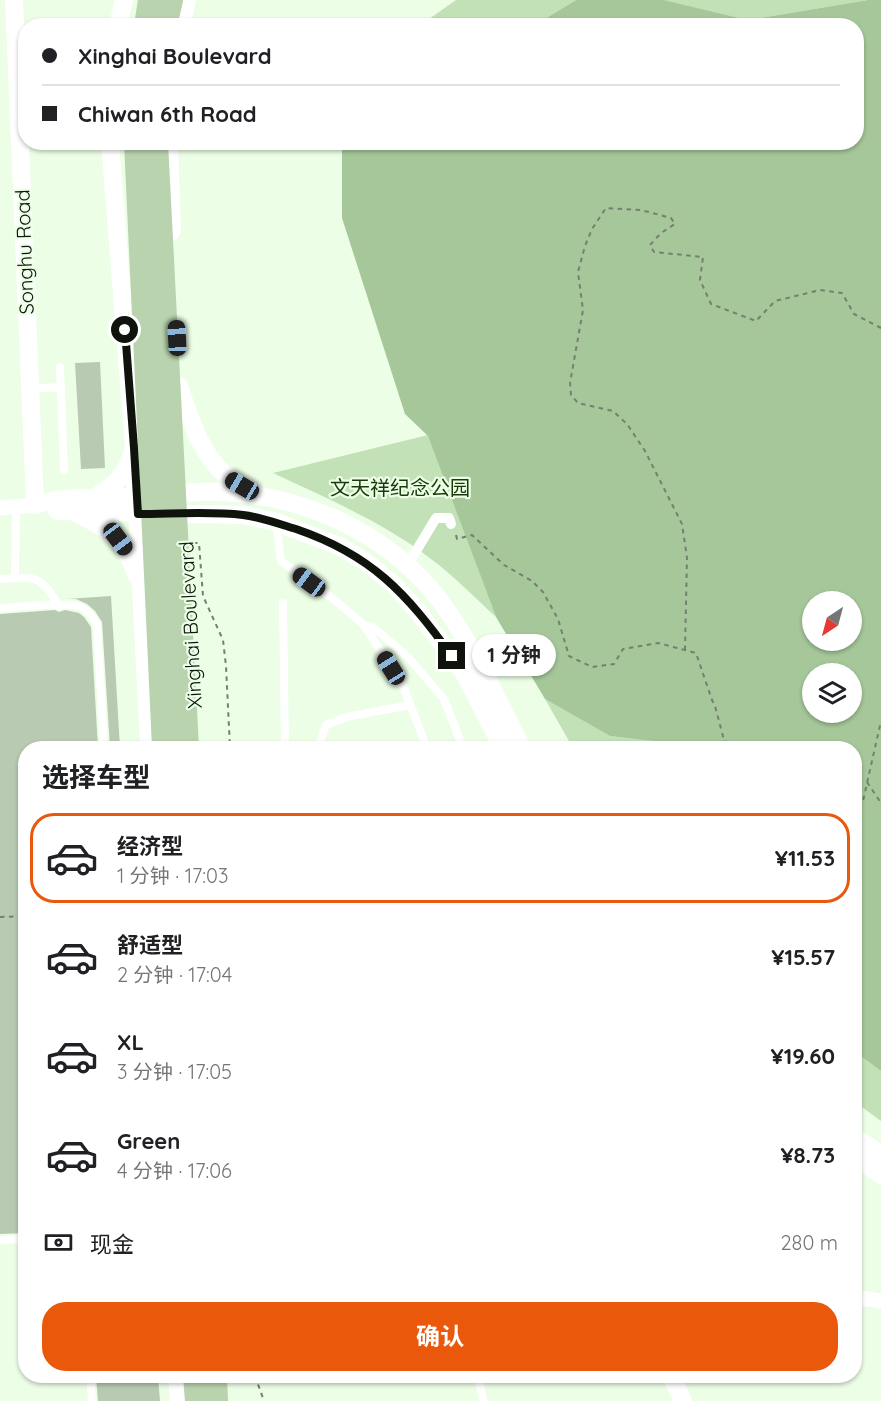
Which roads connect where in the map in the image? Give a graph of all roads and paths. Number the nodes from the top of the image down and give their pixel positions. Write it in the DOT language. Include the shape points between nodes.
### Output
graph roads {
  1 [pos="14,0"];
  2 [pos="124,0"];
  3 [pos="150,0"];
  4 [pos="171,0"];
  5 [pos="187,0"];
  6 [pos="120,18"];
  7 [pos="147,18"];
  8 [pos="167,18"];
  9 [pos="184,18"];
  10 [pos="18,97"];
  11 [pos="20,150"];
  12 [pos="111,150"];
  13 [pos="136,150"];
  14 [pos="156,150"];
  15 [pos="169,150"];
  16 [pos="881,328"];
  17 [pos="60,368"];
  18 [pos="179,386"];
  19 [pos="61,387"];
  20 [pos="30,389"];
  21 [pos="134,448"];
  22 [pos="64,470"];
  23 [pos="184,492"];
  24 [pos="93,498"];
  25 [pos="268,498"];
  26 [pos="35,505"];
  27 [pos="137,505"];
  28 [pos="8,507"];
  29 [pos="68,511"];
  30 [pos="185,514"];
  31 [pos="276,522"];
  32 [pos="452,524"];
  33 [pos="199,543"];
  34 [pos="407,566"];
  35 [pos="15,578"];
  36 [pos="0,579"];
  37 [pos="142,589"];
  38 [pos="283,603"];
  39 [pos="59,606"];
  40 [pos="0,608"];
  41 [pos="364,625"];
  42 [pos="685,650"];
  43 [pos="410,705"];
  44 [pos="881,721"];
  45 [pos="104,741"];
  46 [pos="149,741"];
  47 [pos="164,741"];
  48 [pos="187,741"];
  49 [pos="196,741"];
  50 [pos="230,741"];
  51 [pos="285,741"];
  52 [pos="321,741"];
  53 [pos="424,741"];
  54 [pos="460,741"];
  55 [pos="499,741"];
  56 [pos="518,741"];
  57 [pos="725,741"];
  58 [pos="867,782"];
  59 [pos="862,803"];
  60 [pos="881,803"];
  61 [pos="18,916"];
  62 [pos="0,917"];
  63 [pos="862,1142"];
  64 [pos="881,1155"];
  65 [pos="862,1162"];
  66 [pos="881,1175"];
  67 [pos="18,1239"];
  68 [pos="0,1240"];
  69 [pos="862,1298"];
  70 [pos="881,1301"];
  71 [pos="91,1383"];
  72 [pos="178,1383"];
  73 [pos="195,1383"];
  74 [pos="215,1383"];
  75 [pos="224,1383"];
  76 [pos="258,1383"];
  77 [pos="480,1383"];
  78 [pos="674,1383"];
  79 [pos="92,1401"];
  80 [pos="179,1401"];
  81 [pos="196,1401"];
  82 [pos="216,1401"];
  83 [pos="225,1401"];
  84 [pos="264,1401"];
  85 [pos="483,1401"];
  86 [pos="683,1401"];
  1 -- 10 [label="street, Songhu Road"];
  2 -- 6 [label="street"];
  3 -- 7 [label="main road"];
  4 -- 8 [label="main road"];
  5 -- 9 [label="street"];
  11 -- 20 [label="street, Songhu Road"];
  12 -- 21 [label="street"];
  13 -- 47 [label="main road"];
  14 -- 48 [label="main road"];
  15 -- 18 [label="street, Xinghai Boulevard"];
  16 -- 42 [label="path" via="854,314 842,293 820,290 776,301 756,321 711,304 700,280 703,258 654,252 650,245 675,224 671,218 641,210 606,208 592,230 578,272 583,310 570,383 572,395 578,403 613,411 627,424 682,524 687,558"];
  17 -- 19 [label="lane"];
  18 -- 23 [label="street, Xinghai Boulevard"];
  18 -- 25 [label="street" via="196,432 216,465 228,478"];
  19 -- 20 [label="lane"];
  19 -- 22 [label="lane"];
  20 -- 26 [label="street, Songhu Road"];
  21 -- 24 [label="street" via="123,476"];
  21 -- 27 [label="street"];
  23 -- 25 [label="street"];
  23 -- 27 [label="street"];
  23 -- 30 [label="street, Xinghai Boulevard"];
  24 -- 26 [label="street" via="51,500"];
  24 -- 27 [label="street"];
  25 -- 34 [label="street" via="338,520 373,539"];
  26 -- 28 [label="street"];
  26 -- 29 [label="street" via="51,511"];
  27 -- 29 [label="street"];
  27 -- 30 [label="street"];
  27 -- 37 [label="street"];
  28 -- 35 [label="lane"];
  29 -- 37 [label="street" via="93,521 118,539"];
  30 -- 31 [label="street" via="243,515"];
  30 -- 49 [label="street, Xinghai Boulevard"];
  31 -- 41 [label="lane" via="281,561"];
  31 -- 55 [label="street" via="339,546 393,584 464,673"];
  32 -- 34 [label="street" via="449,518 436,518"];
  32 -- 42 [label="path" via="458,539 472,535 504,565 543,592 558,619 569,656 592,667 614,664 622,649 658,643"];
  33 -- 50 [label="path" via="202,596 223,640"];
  34 -- 56 [label="street" via="439,600 463,634"];
  35 -- 36 [label="lane"];
  35 -- 39 [label="lane" via="31,577 42,583"];
  37 -- 46 [label="street"];
  38 -- 51 [label="lane"];
  40 -- 45 [label="lane" via="68,604 90,613 97,625"];
  41 -- 43 [label="lane"];
  41 -- 54 [label="lane" via="374,627 408,657 444,699"];
  42 -- 57 [label="path" via="696,653"];
  43 -- 52 [label="lane" via="346,717 326,726"];
  43 -- 53 [label="lane"];
  44 -- 58 [label="path"];
  58 -- 59 [label="path"];
  58 -- 60 [label="path"];
  61 -- 62 [label="path"];
  63 -- 64 [label="street"];
  65 -- 66 [label="street"];
  67 -- 68 [label="lane"];
  69 -- 70 [label="street"];
  71 -- 79 [label="lane"];
  72 -- 80 [label="street"];
  73 -- 81 [label="main road"];
  74 -- 82 [label="main road"];
  75 -- 83 [label="street"];
  76 -- 84 [label="path"];
  77 -- 85 [label="lane"];
  78 -- 86 [label="street"];
}
